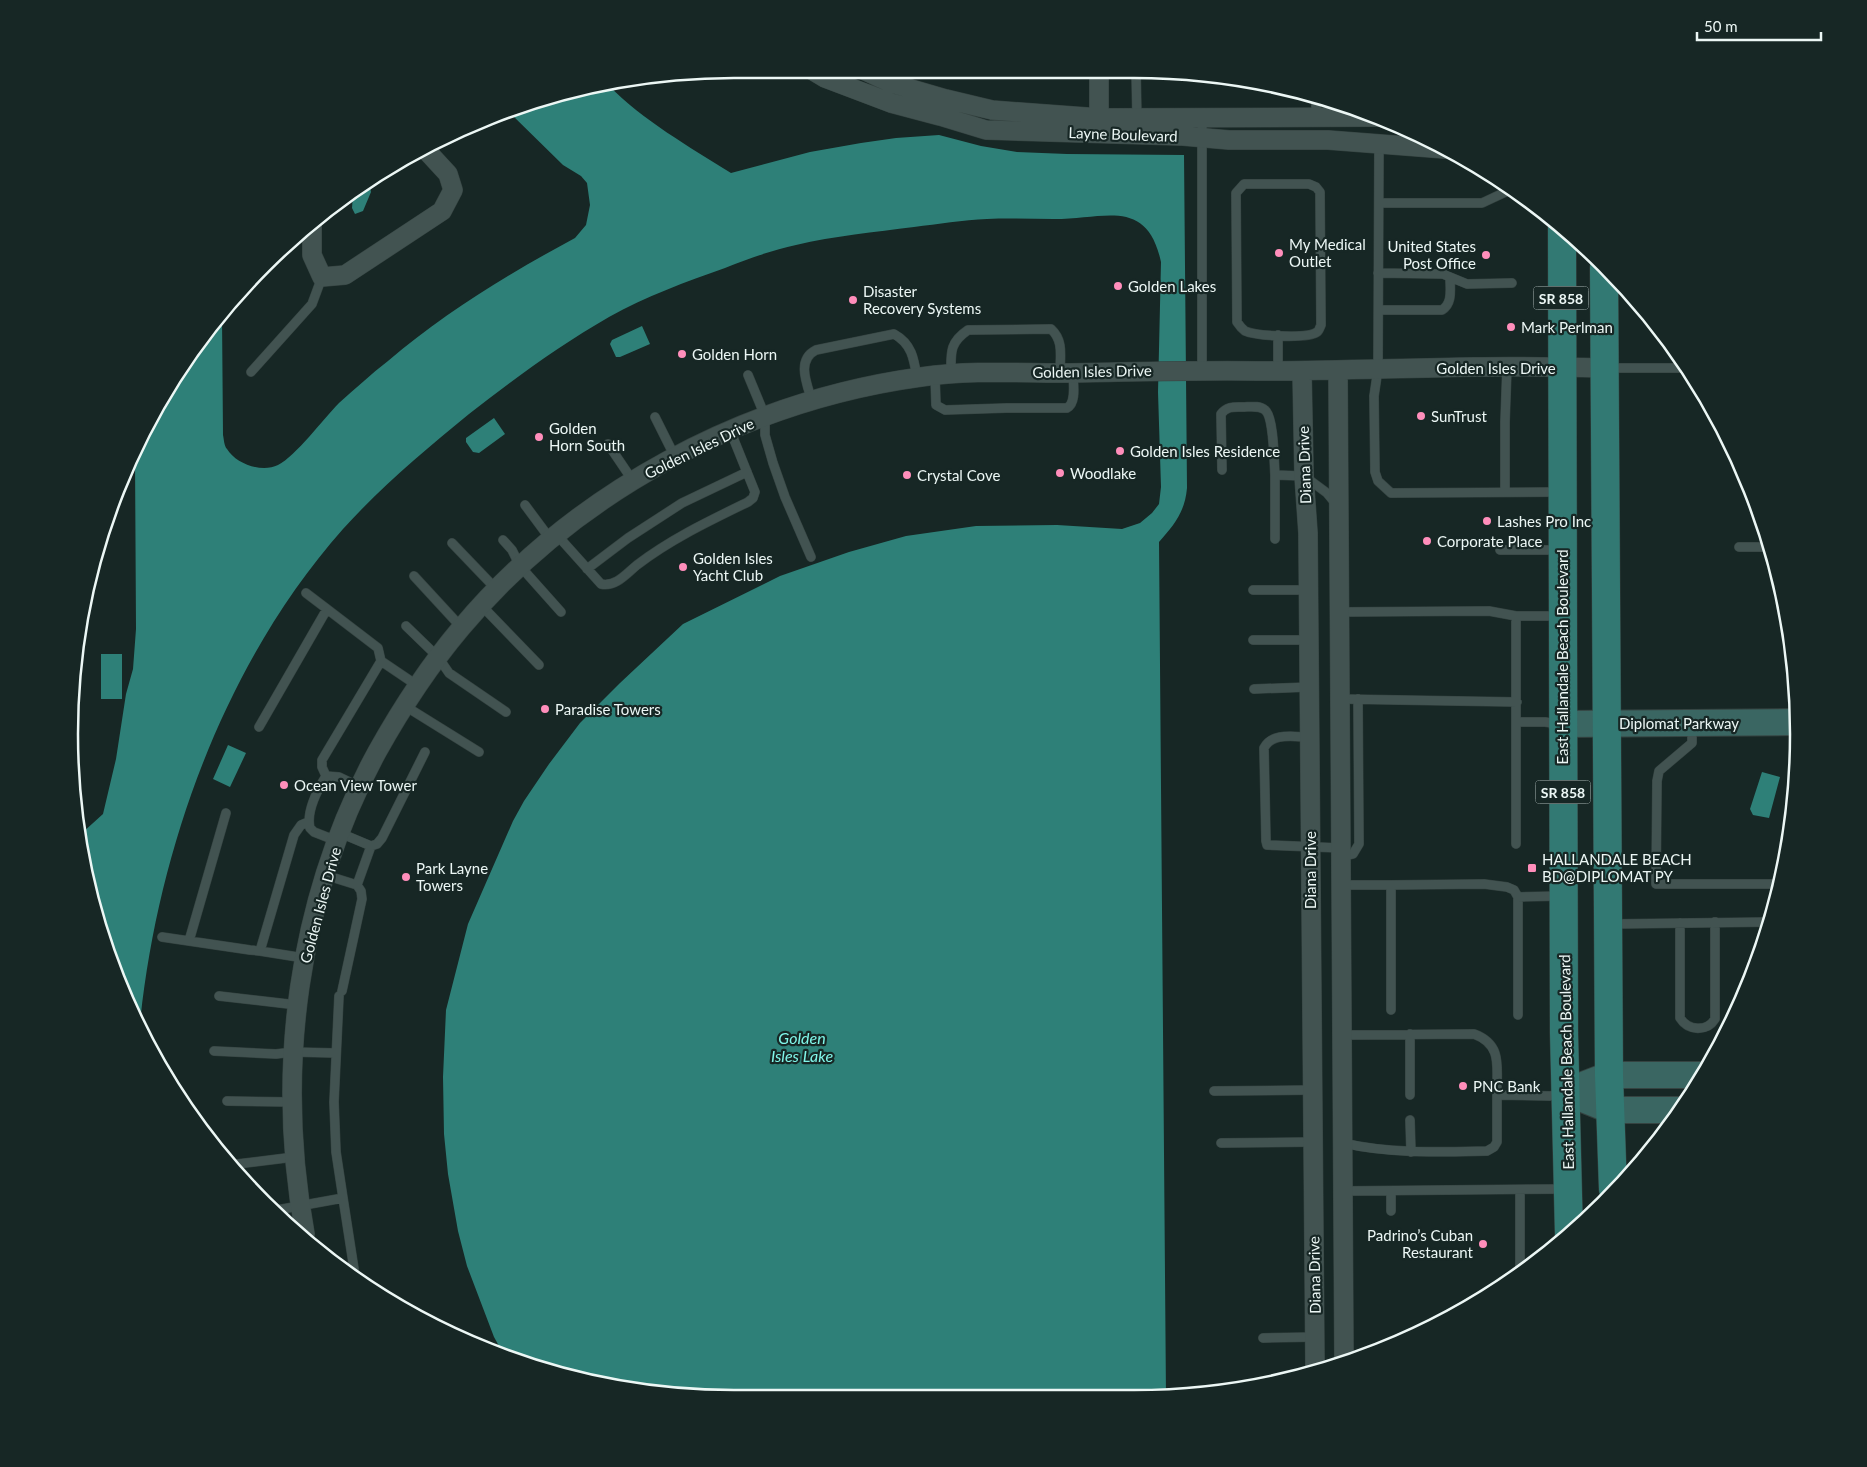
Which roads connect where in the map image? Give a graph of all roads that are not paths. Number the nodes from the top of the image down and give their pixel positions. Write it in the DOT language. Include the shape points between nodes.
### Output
graph roads {
  1 [pos="825,78"];
  2 [pos="880,78"];
  3 [pos="1099,78"];
  4 [pos="1136,78"];
  5 [pos="943,108"];
  6 [pos="1202,117"];
  7 [pos="1363,119"];
  8 [pos="1324,121"];
  9 [pos="1099,126"];
  10 [pos="1137,126"];
  11 [pos="1202,138"];
  12 [pos="1379,142"];
  13 [pos="1427,146"];
  14 [pos="428,153"];
  15 [pos="1504,193"];
  16 [pos="1379,203"];
  17 [pos="312,231"];
  18 [pos="1562,237"];
  19 [pos="1378,273"];
  20 [pos="322,276"];
  21 [pos="1450,277"];
  22 [pos="1604,277"];
  23 [pos="1512,283"];
  24 [pos="1378,310"];
  25 [pos="1278,335"];
  26 [pos="1507,367"];
  27 [pos="1561,367"];
  28 [pos="1605,368"];
  29 [pos="1678,368"];
  30 [pos="1378,369"];
  31 [pos="1196,370"];
  32 [pos="1338,370"];
  33 [pos="1278,371"];
  34 [pos="1302,371"];
  35 [pos="251,372"];
  36 [pos="1067,373"];
  37 [pos="748,375"];
  38 [pos="935,376"];
  39 [pos="812,401"];
  40 [pos="765,416"];
  41 [pos="655,417"];
  42 [pos="730,430"];
  43 [pos="608,444"];
  44 [pos="675,456"];
  45 [pos="1222,470"];
  46 [pos="747,472"];
  47 [pos="1275,475"];
  48 [pos="1304,476"];
  49 [pos="634,481"];
  50 [pos="1505,492"];
  51 [pos="1562,492"];
  52 [pos="525,505"];
  53 [pos="1339,507"];
  54 [pos="554,538"];
  55 [pos="1275,538"];
  56 [pos="503,540"];
  57 [pos="452,543"];
  58 [pos="1739,547"];
  59 [pos="1762,547"];
  60 [pos="1500,550"];
  61 [pos="1562,550"];
  62 [pos="811,557"];
  63 [pos="520,566"];
  64 [pos="587,568"];
  65 [pos="414,576"];
  66 [pos="497,590"];
  67 [pos="1253,590"];
  68 [pos="1308,590"];
  69 [pos="306,593"];
  70 [pos="481,606"];
  71 [pos="327,609"];
  72 [pos="561,612"];
  73 [pos="1340,612"];
  74 [pos="1516,616"];
  75 [pos="1562,616"];
  76 [pos="406,626"];
  77 [pos="461,628"];
  78 [pos="1253,640"];
  79 [pos="1308,640"];
  80 [pos="438,656"];
  81 [pos="381,661"];
  82 [pos="539,664"];
  83 [pos="418,686"];
  84 [pos="1309,688"];
  85 [pos="1254,689"];
  86 [pos="1349,699"];
  87 [pos="1517,702"];
  88 [pos="405,706"];
  89 [pos="506,712"];
  90 [pos="1517,722"];
  91 [pos="1692,722"];
  92 [pos="1789,722"];
  93 [pos="1607,723"];
  94 [pos="1562,724"];
  95 [pos="259,727"];
  96 [pos="1309,737"];
  97 [pos="425,752"];
  98 [pos="479,752"];
  99 [pos="326,776"];
  100 [pos="360,787"];
  101 [pos="226,813"];
  102 [pos="308,822"];
  103 [pos="338,837"];
  104 [pos="1516,844"];
  105 [pos="371,846"];
  106 [pos="1310,847"];
  107 [pos="1341,852"];
  108 [pos="324,875"];
  109 [pos="1772,884"];
  110 [pos="358,885"];
  111 [pos="1342,885"];
  112 [pos="1391,885"];
  113 [pos="1564,896"];
  114 [pos="1518,897"];
  115 [pos="1715,922"];
  116 [pos="1761,922"];
  117 [pos="1680,923"];
  118 [pos="1608,924"];
  119 [pos="162,937"];
  120 [pos="189,941"];
  121 [pos="260,951"];
  122 [pos="304,958"];
  123 [pos="219,996"];
  124 [pos="297,1005"];
  125 [pos="1391,1010"];
  126 [pos="1518,1015"];
  127 [pos="1410,1034"];
  128 [pos="1342,1035"];
  129 [pos="214,1051"];
  130 [pos="293,1052"];
  131 [pos="335,1053"];
  132 [pos="1609,1075"];
  133 [pos="1694,1075"];
  134 [pos="1312,1090"];
  135 [pos="1214,1091"];
  136 [pos="1565,1092"];
  137 [pos="1410,1095"];
  138 [pos="1497,1095"];
  139 [pos="227,1101"];
  140 [pos="291,1102"];
  141 [pos="1610,1110"];
  142 [pos="1670,1110"];
  143 [pos="1410,1120"];
  144 [pos="1313,1142"];
  145 [pos="1221,1143"];
  146 [pos="1343,1143"];
  147 [pos="1411,1152"];
  148 [pos="294,1157"];
  149 [pos="238,1164"];
  150 [pos="1613,1181"];
  151 [pos="1568,1189"];
  152 [pos="1520,1190"];
  153 [pos="1343,1191"];
  154 [pos="1391,1191"];
  155 [pos="343,1198"];
  156 [pos="300,1206"];
  157 [pos="282,1209"];
  158 [pos="1391,1211"];
  159 [pos="1569,1224"];
  160 [pos="304,1230"];
  161 [pos="1520,1263"];
  162 [pos="354,1268"];
  163 [pos="1314,1312"];
  164 [pos="1344,1312"];
  165 [pos="1314,1337"];
  166 [pos="1263,1338"];
  167 [pos="1344,1355"];
  168 [pos="1315,1364"];
  1 -- 5 [label="street, Layne Boulevard" via="891,103"];
  2 -- 5 [label="street, Layne Boulevard"];
  3 -- 9 [label="street"];
  4 -- 10 [label="lane"];
  5 -- 9 [label="street, Layne Boulevard" via="992,110"];
  6 -- 8 [label="street, Layne Boulevard"];
  6 -- 10 [label="street, Layne Boulevard"];
  6 -- 11 [label="lane"];
  7 -- 8 [label="street, Layne Boulevard"];
  8 -- 11 [label="street, Layne Boulevard" via="1229,140"];
  8 -- 12 [label="street, Layne Boulevard"];
  9 -- 10 [label="street, Layne Boulevard"];
  10 -- 11 [label="street, Layne Boulevard"];
  11 -- 31 [label="lane"];
  12 -- 13 [label="street, Layne Boulevard"];
  12 -- 16 [label="lane"];
  14 -- 20 [label="street" via="448,174 453,190 442,211 344,275"];
  15 -- 16 [label="lane" via="1482,203"];
  16 -- 19 [label="lane"];
  17 -- 20 [label="street" via="312,255"];
  18 -- 27 [label="main road, East Hallandale Beach Boulevard / SR 858"];
  19 -- 21 [label="lane" via="1443,274"];
  19 -- 24 [label="lane"];
  20 -- 35 [label="lane" via="312,304"];
  21 -- 23 [label="lane" via="1467,284"];
  21 -- 24 [label="lane" via="1448,307 1442,310"];
  22 -- 28 [label="main road, SR 858"];
  24 -- 30 [label="lane"];
  25 -- 25 [label="lane" via="1263,336 1246,331 1237,322 1236,193 1244,184 1309,184 1320,192 1322,325 1318,332 1310,335"];
  25 -- 33 [label="lane"];
  26 -- 27 [label="street, Golden Isles Drive"];
  26 -- 30 [label="street, Golden Isles Drive"];
  26 -- 50 [label="lane"];
  27 -- 28 [label="street, Golden Isles Drive"];
  27 -- 51 [label="main road, East Hallandale Beach Boulevard / SR 858"];
  28 -- 29 [label="lane"];
  28 -- 93 [label="main road, SR 858"];
  30 -- 32 [label="street, Golden Isles Drive"];
  30 -- 50 [label="lane" via="1374,396 1375,472 1383,488 1391,493"];
  31 -- 33 [label="street, Golden Isles Drive"];
  31 -- 36 [label="street, Golden Isles Drive"];
  32 -- 34 [label="street, Golden Isles Drive"];
  32 -- 53 [label="street, Diana Drive"];
  33 -- 34 [label="street, Golden Isles Drive"];
  34 -- 48 [label="street, Diana Drive"];
  36 -- 38 [label="street, Golden Isles Drive" via="982,372"];
  36 -- 38 [label="lane" via="1061,344 1051,329 968,330 953,344"];
  36 -- 38 [label="lane" via="1073,401 1067,408 945,410 936,405"];
  37 -- 40 [label="lane"];
  38 -- 39 [label="street, Golden Isles Drive"];
  38 -- 39 [label="lane" via="914,356 902,338 894,334 809,353 804,373"];
  39 -- 40 [label="street, Golden Isles Drive"];
  40 -- 42 [label="street, Golden Isles Drive"];
  40 -- 62 [label="lane" via="765,435 773,463"];
  41 -- 44 [label="lane"];
  42 -- 44 [label="street, Golden Isles Drive"];
  42 -- 46 [label="lane"];
  43 -- 49 [label="lane"];
  44 -- 49 [label="street, Golden Isles Drive"];
  45 -- 47 [label="lane" via="1221,414 1230,407 1258,406 1268,413 1271,424"];
  46 -- 64 [label="lane" via="682,503"];
  46 -- 64 [label="lane" via="755,492 753,498 692,529 638,564 614,584 602,584"];
  47 -- 48 [label="lane"];
  47 -- 55 [label="lane"];
  48 -- 53 [label="lane"];
  48 -- 68 [label="street, Diana Drive"];
  49 -- 54 [label="street, Golden Isles Drive" via="591,508"];
  50 -- 51 [label="lane"];
  51 -- 61 [label="main road, East Hallandale Beach Boulevard / SR 858"];
  52 -- 54 [label="lane"];
  53 -- 73 [label="street, Diana Drive"];
  54 -- 63 [label="street, Golden Isles Drive"];
  54 -- 64 [label="lane"];
  56 -- 63 [label="lane"];
  57 -- 66 [label="lane"];
  58 -- 59 [label="lane"];
  60 -- 61 [label="lane"];
  61 -- 75 [label="main road, East Hallandale Beach Boulevard / SR 858"];
  63 -- 66 [label="street, Golden Isles Drive"];
  63 -- 72 [label="lane"];
  65 -- 77 [label="lane"];
  66 -- 70 [label="street, Golden Isles Drive"];
  67 -- 68 [label="lane"];
  68 -- 79 [label="street, Diana Drive"];
  69 -- 71 [label="lane"];
  70 -- 77 [label="street, Golden Isles Drive"];
  70 -- 82 [label="lane"];
  71 -- 81 [label="lane" via="378,648"];
  71 -- 95 [label="lane"];
  73 -- 74 [label="lane" via="1489,611"];
  73 -- 86 [label="street, Diana Drive"];
  74 -- 75 [label="lane"];
  74 -- 87 [label="lane"];
  75 -- 94 [label="main road, East Hallandale Beach Boulevard / SR 858"];
  76 -- 80 [label="lane"];
  77 -- 80 [label="street, Golden Isles Drive"];
  78 -- 79 [label="lane"];
  79 -- 84 [label="street, Diana Drive"];
  80 -- 83 [label="street, Golden Isles Drive"];
  80 -- 89 [label="lane" via="449,673"];
  81 -- 83 [label="lane"];
  81 -- 99 [label="lane" via="322,760"];
  83 -- 88 [label="street, Golden Isles Drive"];
  84 -- 85 [label="lane"];
  84 -- 96 [label="street, Diana Drive"];
  86 -- 87 [label="lane"];
  86 -- 107 [label="street, Diana Drive"];
  87 -- 90 [label="lane"];
  88 -- 98 [label="lane"];
  88 -- 100 [label="street, Golden Isles Drive"];
  90 -- 94 [label="lane"];
  90 -- 104 [label="lane"];
  91 -- 92 [label="street, Diplomat Parkway"];
  91 -- 93 [label="street, Diplomat Parkway"];
  91 -- 109 [label="lane" via="1692,743 1659,771 1656,884"];
  93 -- 94 [label="street, Diplomat Parkway"];
  93 -- 118 [label="main road, SR 858"];
  94 -- 113 [label="main road, East Hallandale Beach Boulevard / SR 858"];
  96 -- 106 [label="street, Diana Drive"];
  96 -- 106 [label="lane" via="1273,738 1264,748 1266,841 1268,845"];
  97 -- 105 [label="lane" via="382,838"];
  99 -- 100 [label="lane" via="339,777"];
  99 -- 102 [label="lane"];
  100 -- 103 [label="street, Golden Isles Drive"];
  101 -- 120 [label="lane"];
  102 -- 103 [label="lane" via="314,832"];
  102 -- 121 [label="lane" via="301,825 294,835"];
  103 -- 105 [label="lane"];
  103 -- 108 [label="street, Golden Isles Drive"];
  105 -- 110 [label="lane"];
  106 -- 107 [label="lane"];
  106 -- 134 [label="street, Diana Drive"];
  107 -- 111 [label="street, Diana Drive"];
  108 -- 110 [label="lane"];
  108 -- 122 [label="street, Golden Isles Drive"];
  110 -- 131 [label="lane" via="362,899 340,993"];
  111 -- 112 [label="lane"];
  111 -- 128 [label="street, Diana Drive"];
  112 -- 114 [label="lane" via="1484,884 1507,887"];
  112 -- 125 [label="lane"];
  113 -- 114 [label="lane"];
  113 -- 136 [label="main road, East Hallandale Beach Boulevard / SR 858"];
  114 -- 126 [label="lane"];
  115 -- 116 [label="lane"];
  115 -- 117 [label="lane"];
  115 -- 117 [label="lane" via="1715,1019 1705,1028 1691,1028 1680,1018"];
  117 -- 118 [label="lane"];
  118 -- 132 [label="main road, SR 858"];
  119 -- 120 [label="lane"];
  120 -- 121 [label="lane"];
  121 -- 122 [label="lane"];
  122 -- 124 [label="street, Golden Isles Drive"];
  123 -- 124 [label="lane"];
  124 -- 130 [label="street, Golden Isles Drive"];
  127 -- 128 [label="lane"];
  127 -- 137 [label="lane"];
  127 -- 138 [label="lane" via="1474,1034 1484,1038 1496,1053"];
  128 -- 146 [label="street, Diana Drive"];
  129 -- 130 [label="lane"];
  130 -- 131 [label="lane"];
  130 -- 140 [label="street, Golden Isles Drive"];
  131 -- 155 [label="lane" via="336,1152"];
  132 -- 133 [label="street"];
  132 -- 136 [label="street"];
  132 -- 141 [label="main road, SR 858"];
  134 -- 135 [label="lane"];
  134 -- 144 [label="street, Diana Drive"];
  136 -- 138 [label="lane" via="1550,1096"];
  136 -- 141 [label="street"];
  136 -- 151 [label="main road, East Hallandale Beach Boulevard / SR 858"];
  138 -- 147 [label="lane" via="1497,1142 1494,1147 1487,1151"];
  139 -- 140 [label="lane"];
  140 -- 148 [label="street, Golden Isles Drive"];
  141 -- 142 [label="street"];
  141 -- 150 [label="main road, SR 858"];
  143 -- 147 [label="lane"];
  144 -- 145 [label="lane"];
  144 -- 163 [label="street, Diana Drive"];
  146 -- 147 [label="lane"];
  146 -- 153 [label="street, Diana Drive"];
  148 -- 149 [label="lane"];
  148 -- 156 [label="street, Golden Isles Drive"];
  151 -- 152 [label="lane"];
  151 -- 159 [label="main road, East Hallandale Beach Boulevard / SR 858"];
  152 -- 154 [label="lane"];
  152 -- 161 [label="lane"];
  153 -- 154 [label="lane"];
  153 -- 164 [label="street, Diana Drive"];
  154 -- 158 [label="lane"];
  155 -- 156 [label="lane"];
  155 -- 162 [label="lane"];
  156 -- 157 [label="lane"];
  156 -- 160 [label="street, Golden Isles Drive"];
  163 -- 164 [label="street"];
  163 -- 165 [label="street, Diana Drive"];
  164 -- 167 [label="street, Diana Drive"];
  165 -- 166 [label="lane"];
  165 -- 168 [label="street, Diana Drive"];
}
